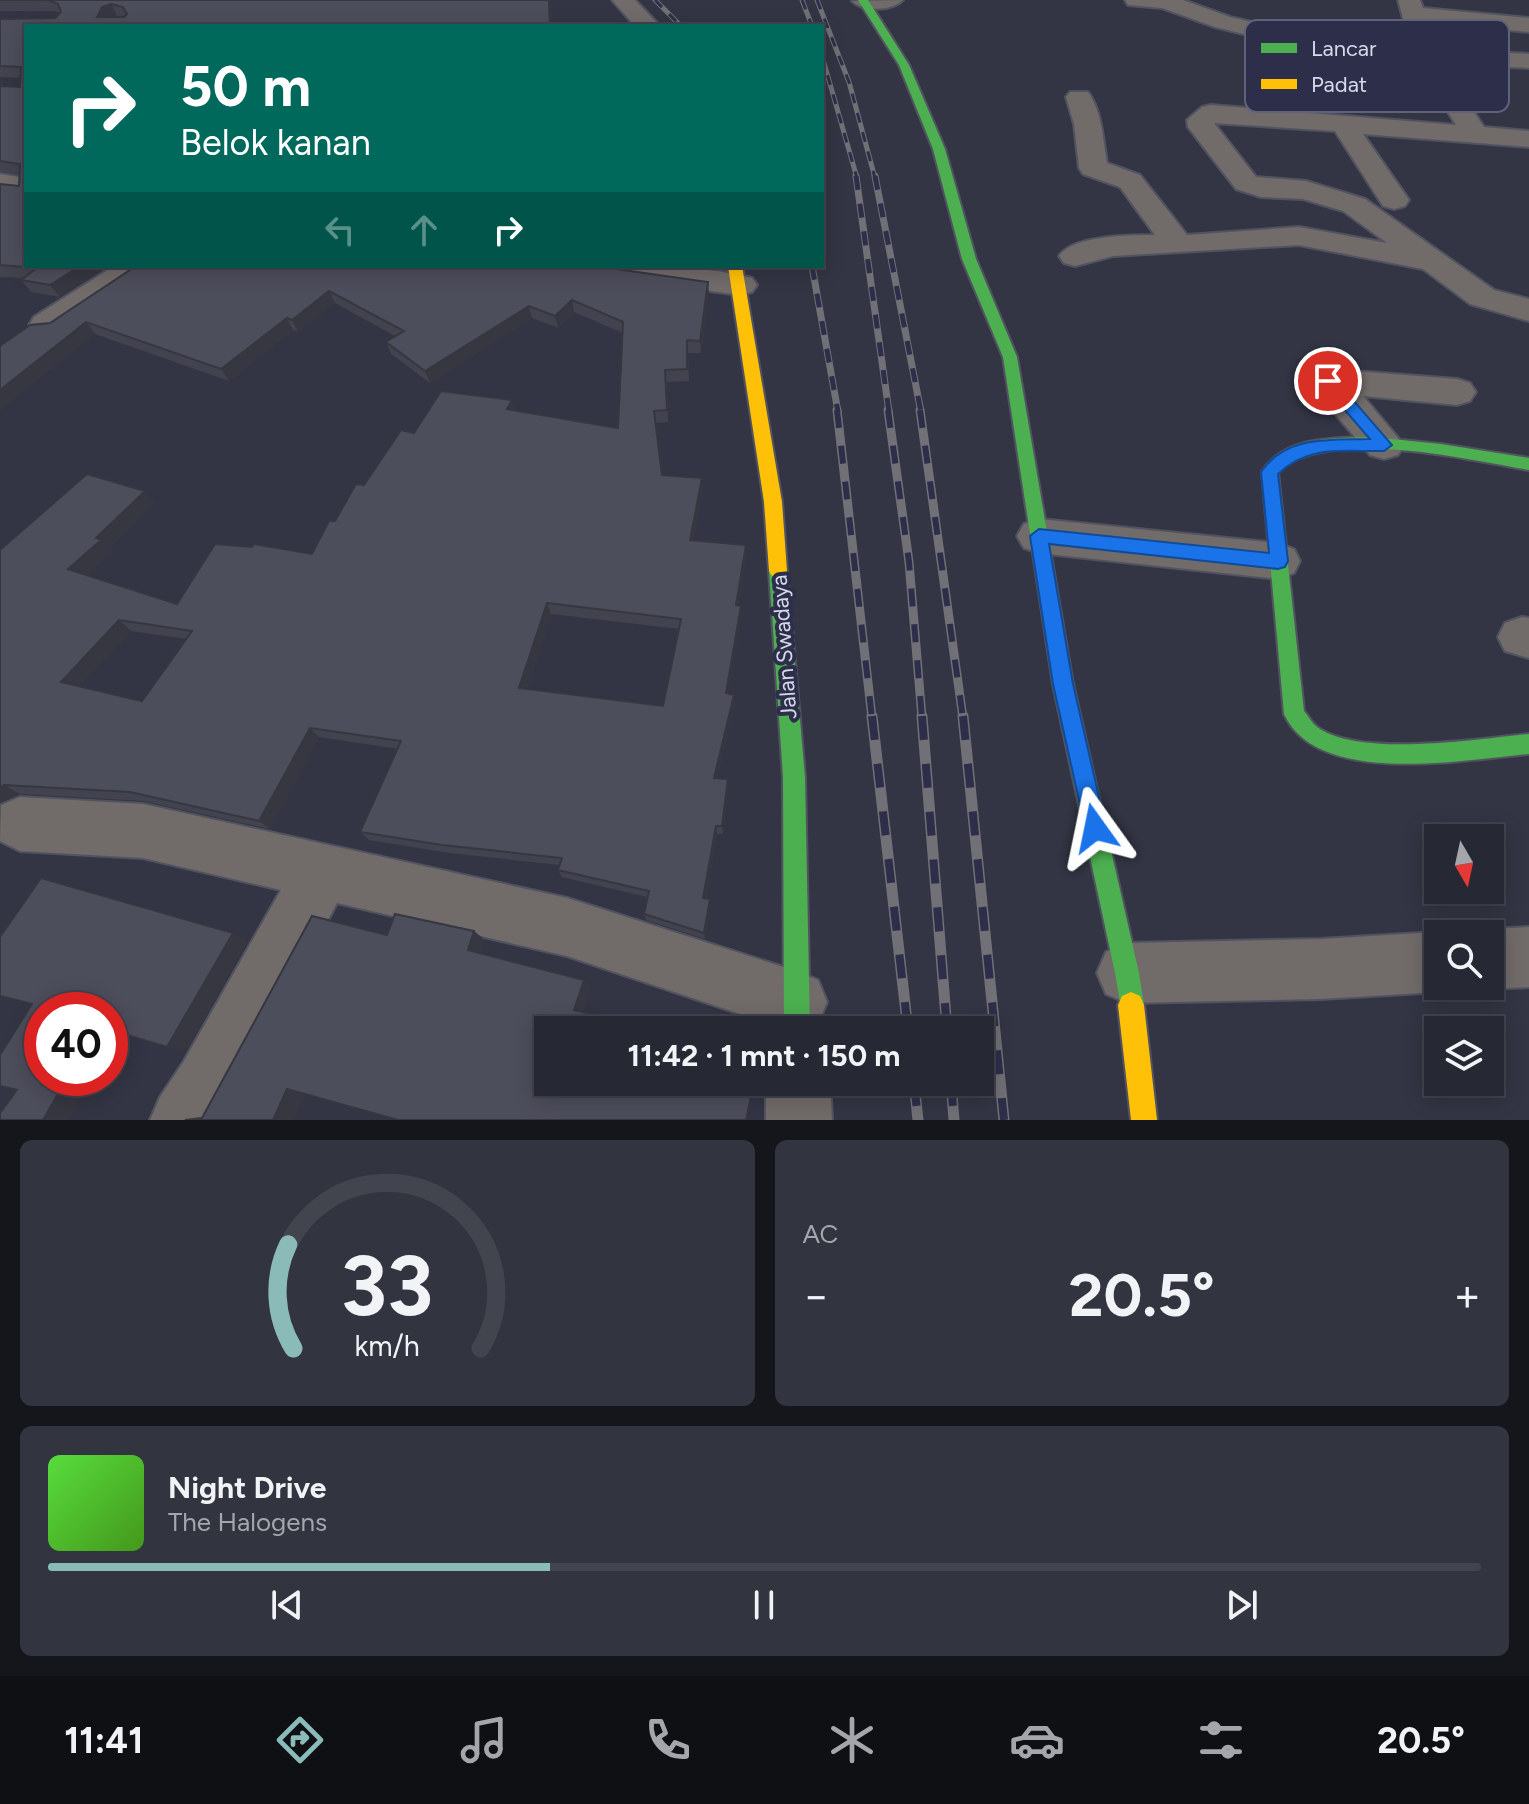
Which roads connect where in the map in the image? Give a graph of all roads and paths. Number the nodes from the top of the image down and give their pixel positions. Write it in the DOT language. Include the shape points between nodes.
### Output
graph roads {
  1 [pos="623,0"];
  2 [pos="863,0"];
  3 [pos="892,0"];
  4 [pos="1136,0"];
  5 [pos="1171,2"];
  6 [pos="1411,7"];
  7 [pos="1496,20"];
  8 [pos="1509,22"];
  9 [pos="646,24"];
  10 [pos="1529,25"];
  11 [pos="1245,27"];
  12 [pos="1509,60"];
  13 [pos="1529,61"];
  14 [pos="1079,97"];
  15 [pos="1461,112"];
  16 [pos="1344,125"];
  17 [pos="1475,134"];
  18 [pos="1529,139"];
  19 [pos="0,183"];
  20 [pos="24,187"];
  21 [pos="1394,200"];
  22 [pos="1178,245"];
  23 [pos="1075,256"];
  24 [pos="1433,261"];
  25 [pos="133,268"];
  26 [pos="631,268"];
  27 [pos="738,275"];
  28 [pos="1529,310"];
  29 [pos="46,325"];
  30 [pos="1457,392"];
  31 [pos="1384,445"];
  32 [pos="1529,464"];
  33 [pos="1039,536"];
  34 [pos="1278,561"];
  35 [pos="1529,744"];
  36 [pos="20,824"];
  37 [pos="323,872"];
  38 [pos="1529,957"];
  39 [pos="1504,958"];
  40 [pos="1424,963"];
  41 [pos="1127,973"];
  42 [pos="796,1016"];
  43 [pos="798,1096"];
  44 [pos="183,1120"];
  45 [pos="799,1120"];
  46 [pos="1144,1120"];
  1 -- 9 [label="street"];
  2 -- 3 [label="street"];
  2 -- 33 [label="street" via="904,65 939,149 969,259 1010,357"];
  4 -- 5 [label="street"];
  5 -- 11 [label="street"];
  6 -- 7 [label="street"];
  8 -- 10 [label="street"];
  12 -- 13 [label="street"];
  14 -- 22 [label="street" via="1093,168 1130,181"];
  15 -- 17 [label="street"];
  16 -- 17 [label="street"];
  16 -- 21 [label="street"];
  16 -- 24 [label="street" via="1211,113 1200,120 1246,183 1306,190 1354,205"];
  17 -- 18 [label="street"];
  19 -- 20 [label="street"];
  22 -- 23 [label="street" via="1112,247"];
  22 -- 24 [label="street" via="1299,236"];
  24 -- 28 [label="street" via="1482,297"];
  25 -- 29 [label="street"];
  26 -- 27 [label="street"];
  27 -- 42 [label="street, Jalan Swadaya" via="774,517 794,777"];
  30 -- 31 [label="street" via="1328,381"];
  31 -- 32 [label="street"];
  31 -- 34 [label="street" via="1313,446 1287,455 1270,472"];
  33 -- 34 [label="street"];
  33 -- 41 [label="street" via="1063,684"];
  34 -- 35 [label="street" via="1294,714 1311,735 1339,748 1386,751"];
  36 -- 37 [label="street" via="143,831"];
  37 -- 42 [label="street" via="567,927"];
  37 -- 44 [label="street"];
  38 -- 39 [label="street"];
  40 -- 41 [label="street"];
  41 -- 46 [label="street"];
  43 -- 45 [label="street"];
}
